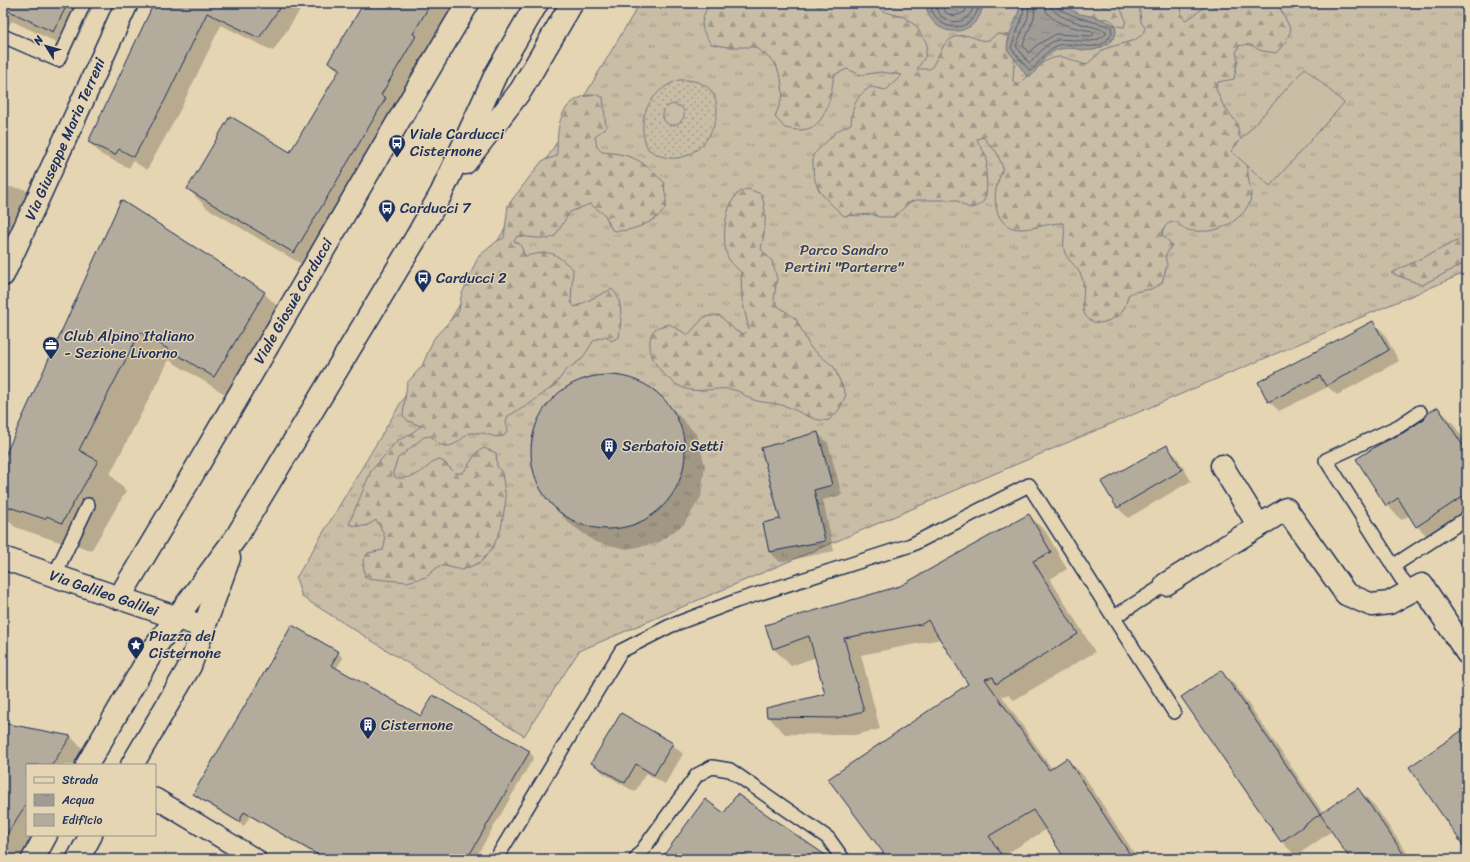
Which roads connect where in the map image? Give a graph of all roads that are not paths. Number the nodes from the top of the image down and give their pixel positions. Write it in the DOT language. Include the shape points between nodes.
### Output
graph roads {
  1 [pos="84,3"];
  2 [pos="127,3"];
  3 [pos="468,3"];
  4 [pos="537,3"];
  5 [pos="572,3"];
  6 [pos="3,36"];
  7 [pos="441,194"];
  8 [pos="3,275"];
  9 [pos="1420,412"];
  10 [pos="1222,466"];
  11 [pos="88,505"];
  12 [pos="1467,518"];
  13 [pos="1259,526"];
  14 [pos="237,536"];
  15 [pos="3,558"];
  16 [pos="1393,566"];
  17 [pos="54,576"];
  18 [pos="1166,584"];
  19 [pos="1412,591"];
  20 [pos="118,598"];
  21 [pos="1114,617"];
  22 [pos="177,618"];
  23 [pos="204,627"];
  24 [pos="1467,653"];
  25 [pos="1174,712"];
  26 [pos="88,764"];
  27 [pos="133,764"];
  28 [pos="156,799"];
  29 [pos="45,836"];
  30 [pos="90,836"];
  31 [pos="33,859"];
  32 [pos="78,859"];
  33 [pos="256,859"];
  34 [pos="496,859"];
  35 [pos="636,859"];
  36 [pos="843,859"];
  1 -- 6 [label="lane" via="58,60"];
  2 -- 8 [label="street, Via Giuseppe Maria Terreni"];
  3 -- 20 [label="street, Viale Giosuè Carducci"];
  4 -- 7 [label="street" via="496,74"];
  5 -- 7 [label="street" via="521,90"];
  7 -- 14 [label="street"];
  9 -- 16 [label="lane" via="1399,426 1326,460"];
  10 -- 13 [label="street"];
  11 -- 17 [label="lane"];
  12 -- 16 [label="lane"];
  13 -- 18 [label="street"];
  13 -- 19 [label="street" via="1286,509 1346,594 1372,605 1389,603"];
  14 -- 22 [label="street"];
  14 -- 23 [label="street"];
  15 -- 17 [label="street, Via Galileo Galilei"];
  16 -- 19 [label="lane"];
  17 -- 20 [label="street, Via Galileo Galilei"];
  18 -- 21 [label="lane"];
  19 -- 24 [label="street" via="1422,585"];
  20 -- 22 [label="street, Via Galileo Galilei"];
  21 -- 25 [label="lane"];
  21 -- 34 [label="lane" via="1029,485 911,545 758,593 670,626 621,651"];
  22 -- 23 [label="street, Via Galileo Galilei"];
  22 -- 26 [label="street" via="154,647"];
  23 -- 27 [label="street" via="190,666"];
  28 -- 33 [label="street"];
  29 -- 31 [label="street"];
  30 -- 32 [label="street"];
  35 -- 36 [label="lane" via="698,774 712,767 730,770 828,838"];
}
